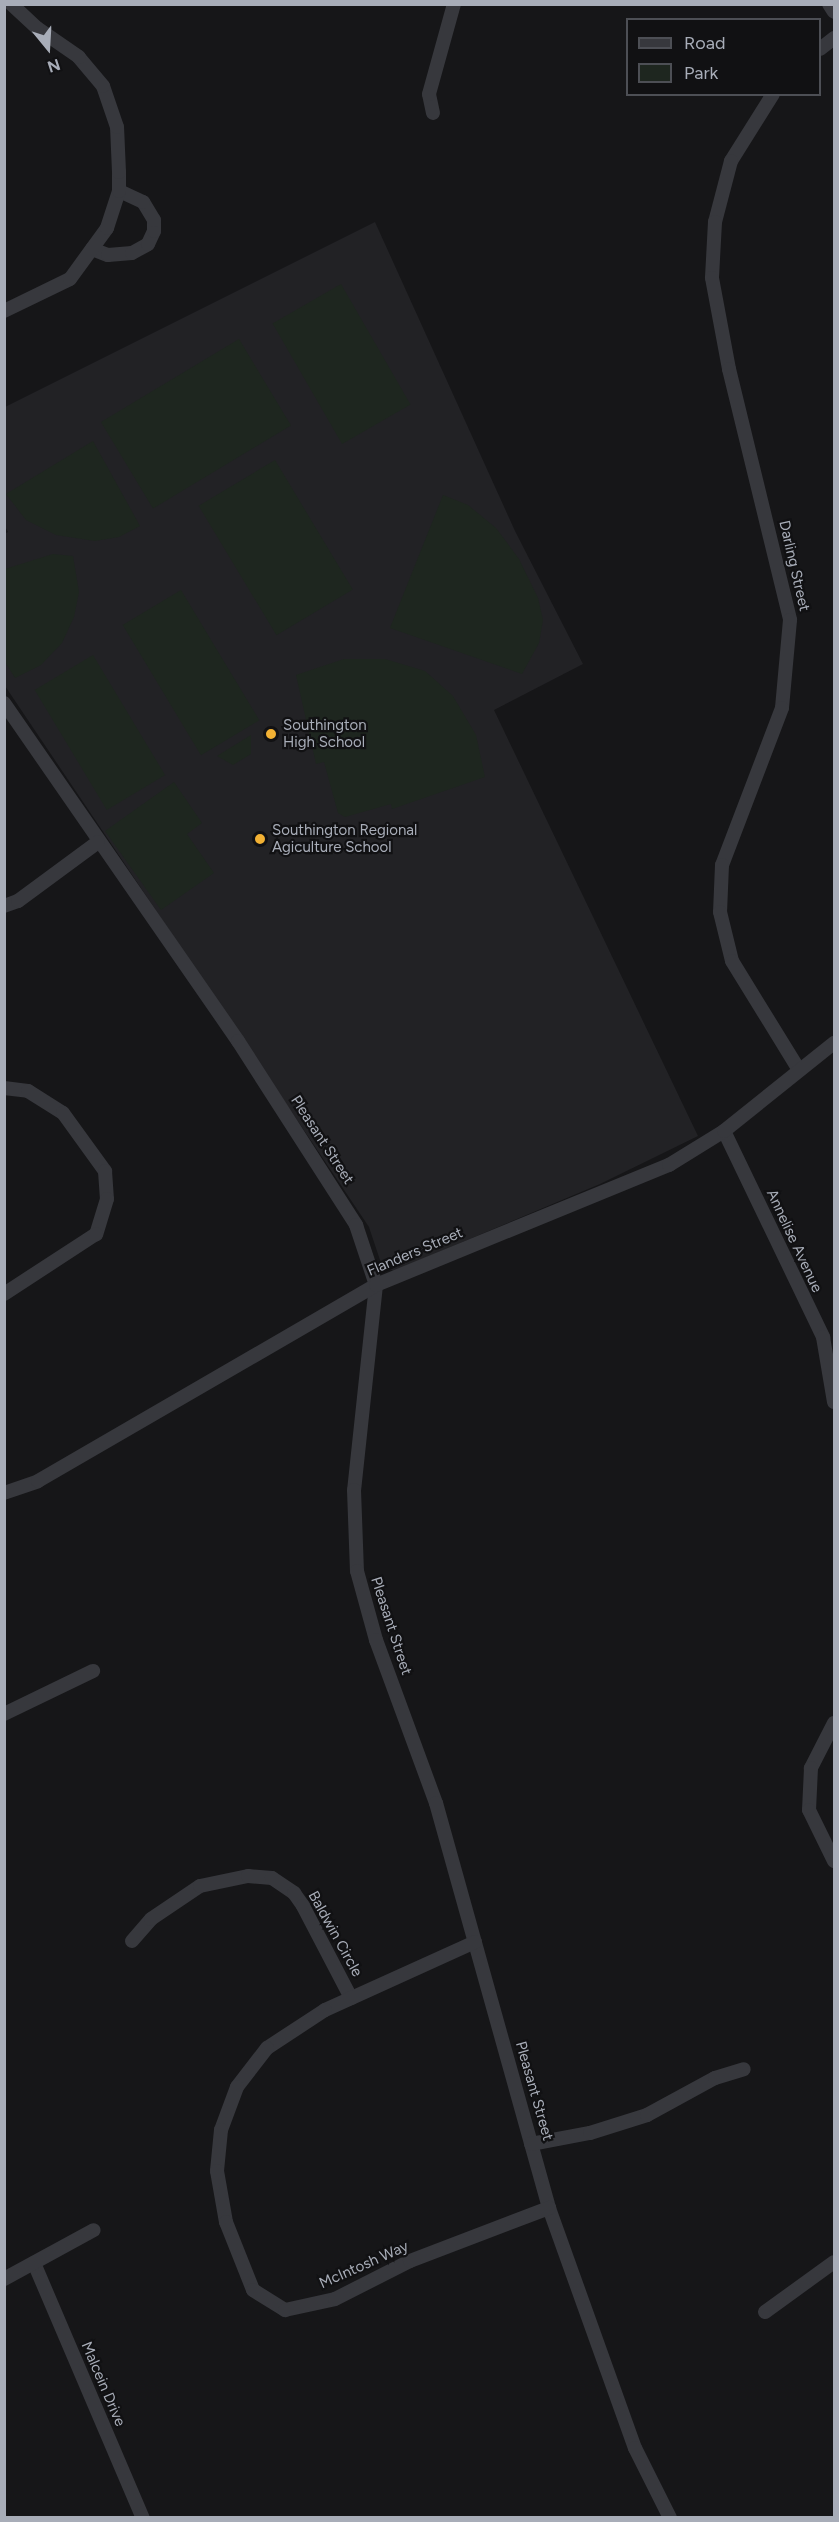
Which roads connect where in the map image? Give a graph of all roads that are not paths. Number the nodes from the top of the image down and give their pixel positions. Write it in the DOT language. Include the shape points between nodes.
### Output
graph roads {
  1 [pos="12,4"];
  2 [pos="454,4"];
  3 [pos="830,4"];
  4 [pos="834,12"];
  5 [pos="834,38"];
  6 [pos="821,48"];
  7 [pos="772,96"];
  8 [pos="433,113"];
  9 [pos="119,191"];
  10 [pos="92,249"];
  11 [pos="4,311"];
  12 [pos="4,703"];
  13 [pos="98,842"];
  14 [pos="4,906"];
  15 [pos="834,1043"];
  16 [pos="799,1071"];
  17 [pos="4,1088"];
  18 [pos="724,1131"];
  19 [pos="376,1285"];
  20 [pos="4,1294"];
  21 [pos="834,1402"];
  22 [pos="4,1493"];
  23 [pos="93,1671"];
  24 [pos="4,1714"];
  25 [pos="834,1723"];
  26 [pos="834,1862"];
  27 [pos="132,1941"];
  28 [pos="475,1942"];
  29 [pos="351,1998"];
  30 [pos="744,2069"];
  31 [pos="531,2144"];
  32 [pos="549,2208"];
  33 [pos="94,2230"];
  34 [pos="834,2262"];
  35 [pos="34,2263"];
  36 [pos="4,2279"];
  37 [pos="765,2312"];
  38 [pos="143,2517"];
  39 [pos="670,2517"];
  1 -- 9 [label="street" via="37,28 80,57 103,86 117,127"];
  2 -- 8 [label="street" via="429,94"];
  3 -- 4 [label="street"];
  5 -- 6 [label="street"];
  7 -- 16 [label="street, Darling Street" via="731,161 715,222 712,278 729,369 790,620 782,708 722,865 720,912 732,961"];
  9 -- 10 [label="street" via="107,228"];
  9 -- 10 [label="street" via="143,202 150,210 154,231 148,244 132,253 108,255"];
  10 -- 11 [label="street" via="70,279"];
  12 -- 13 [label="street, Pleasant Street"];
  13 -- 14 [label="street" via="18,901"];
  13 -- 19 [label="street, Pleasant Street" via="238,1041 356,1225"];
  15 -- 16 [label="street, Flanders Street"];
  16 -- 18 [label="street, Flanders Street"];
  17 -- 20 [label="street" via="28,1091 63,1113 105,1171 107,1199 96,1234"];
  18 -- 19 [label="street, Flanders Street" via="669,1165"];
  18 -- 21 [label="street, Annelise Avenue" via="823,1337"];
  19 -- 22 [label="street, Flanders Street" via="38,1481"];
  19 -- 28 [label="street, Pleasant Street" via="354,1490 357,1572 376,1640 436,1803"];
  23 -- 24 [label="street"];
  25 -- 26 [label="street" via="811,1768 809,1810"];
  27 -- 29 [label="street, Baldwin Circle" via="151,1919 200,1886 248,1876 272,1878 294,1893 303,1906"];
  28 -- 29 [label="street, McIntosh Way"];
  28 -- 31 [label="street, Pleasant Street"];
  29 -- 32 [label="street, McIntosh Way" via="324,2010 267,2048 237,2087 220,2130 217,2170 225,2222 254,2290 285,2310 335,2299 410,2262"];
  30 -- 31 [label="street" via="715,2078 647,2115 590,2133"];
  31 -- 32 [label="street, Pleasant Street"];
  32 -- 39 [label="street, Pleasant Street" via="635,2448"];
  33 -- 35 [label="street"];
  34 -- 37 [label="street"];
  35 -- 36 [label="street"];
  35 -- 38 [label="street, Malcein Drive"];
}
